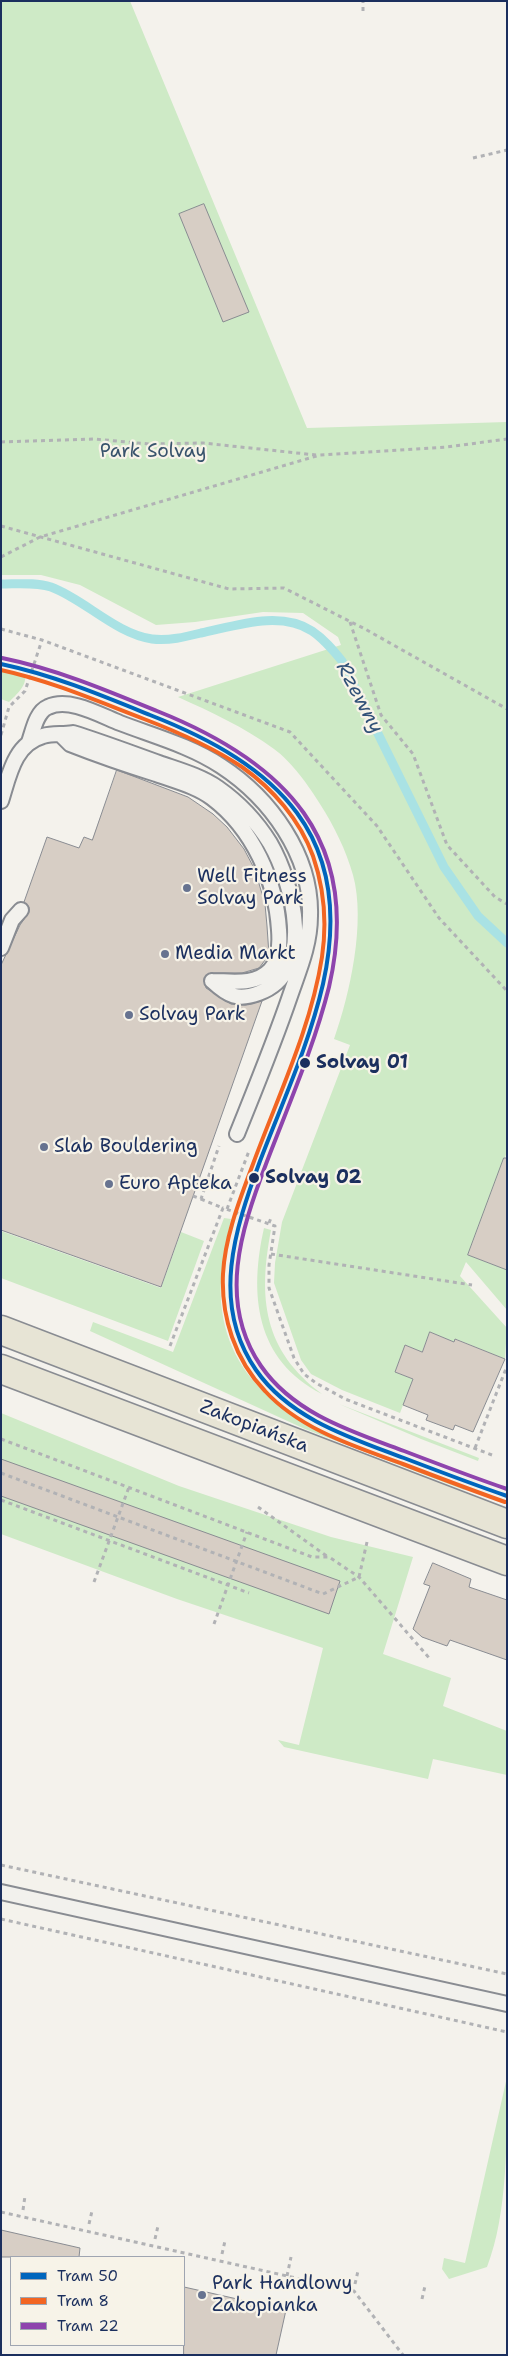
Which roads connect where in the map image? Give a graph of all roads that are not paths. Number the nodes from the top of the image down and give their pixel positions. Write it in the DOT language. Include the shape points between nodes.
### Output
graph roads {
  1 [pos="29,742"];
  2 [pos="81,742"];
  3 [pos="1,801"];
  4 [pos="21,910"];
  5 [pos="1,948"];
  6 [pos="237,1134"];
  7 [pos="1,1330"];
  8 [pos="1,1369"];
  9 [pos="1,1384"];
  10 [pos="71,1396"];
  11 [pos="507,1524"];
  12 [pos="507,1561"];
  13 [pos="1,1892"];
  14 [pos="507,2004"];
  1 -- 2 [label="lane" via="44,735 74,733"];
  1 -- 3 [label="lane" via="17,755"];
  1 -- 6 [label="lane" via="40,712 46,707 62,704 180,746 221,765 247,786 282,825 293,844 307,888 311,915 308,944 282,1021"];
  2 -- 2 [label="lane" via="192,774 218,787 253,819 268,841 291,898 294,933 290,965 279,982 266,991 236,997 226,994 212,981 253,980 271,970 278,956 273,888 256,851 229,815 212,799 188,786"];
  4 -- 5 [label="lane" via="12,920"];
  7 -- 11 [label="main road, Zakopiańska"];
  8 -- 10 [label="main road, Zakopiańska"];
  9 -- 10 [label="lane"];
  10 -- 12 [label="main road, Zakopiańska"];
  13 -- 14 [label="lane"];
}
